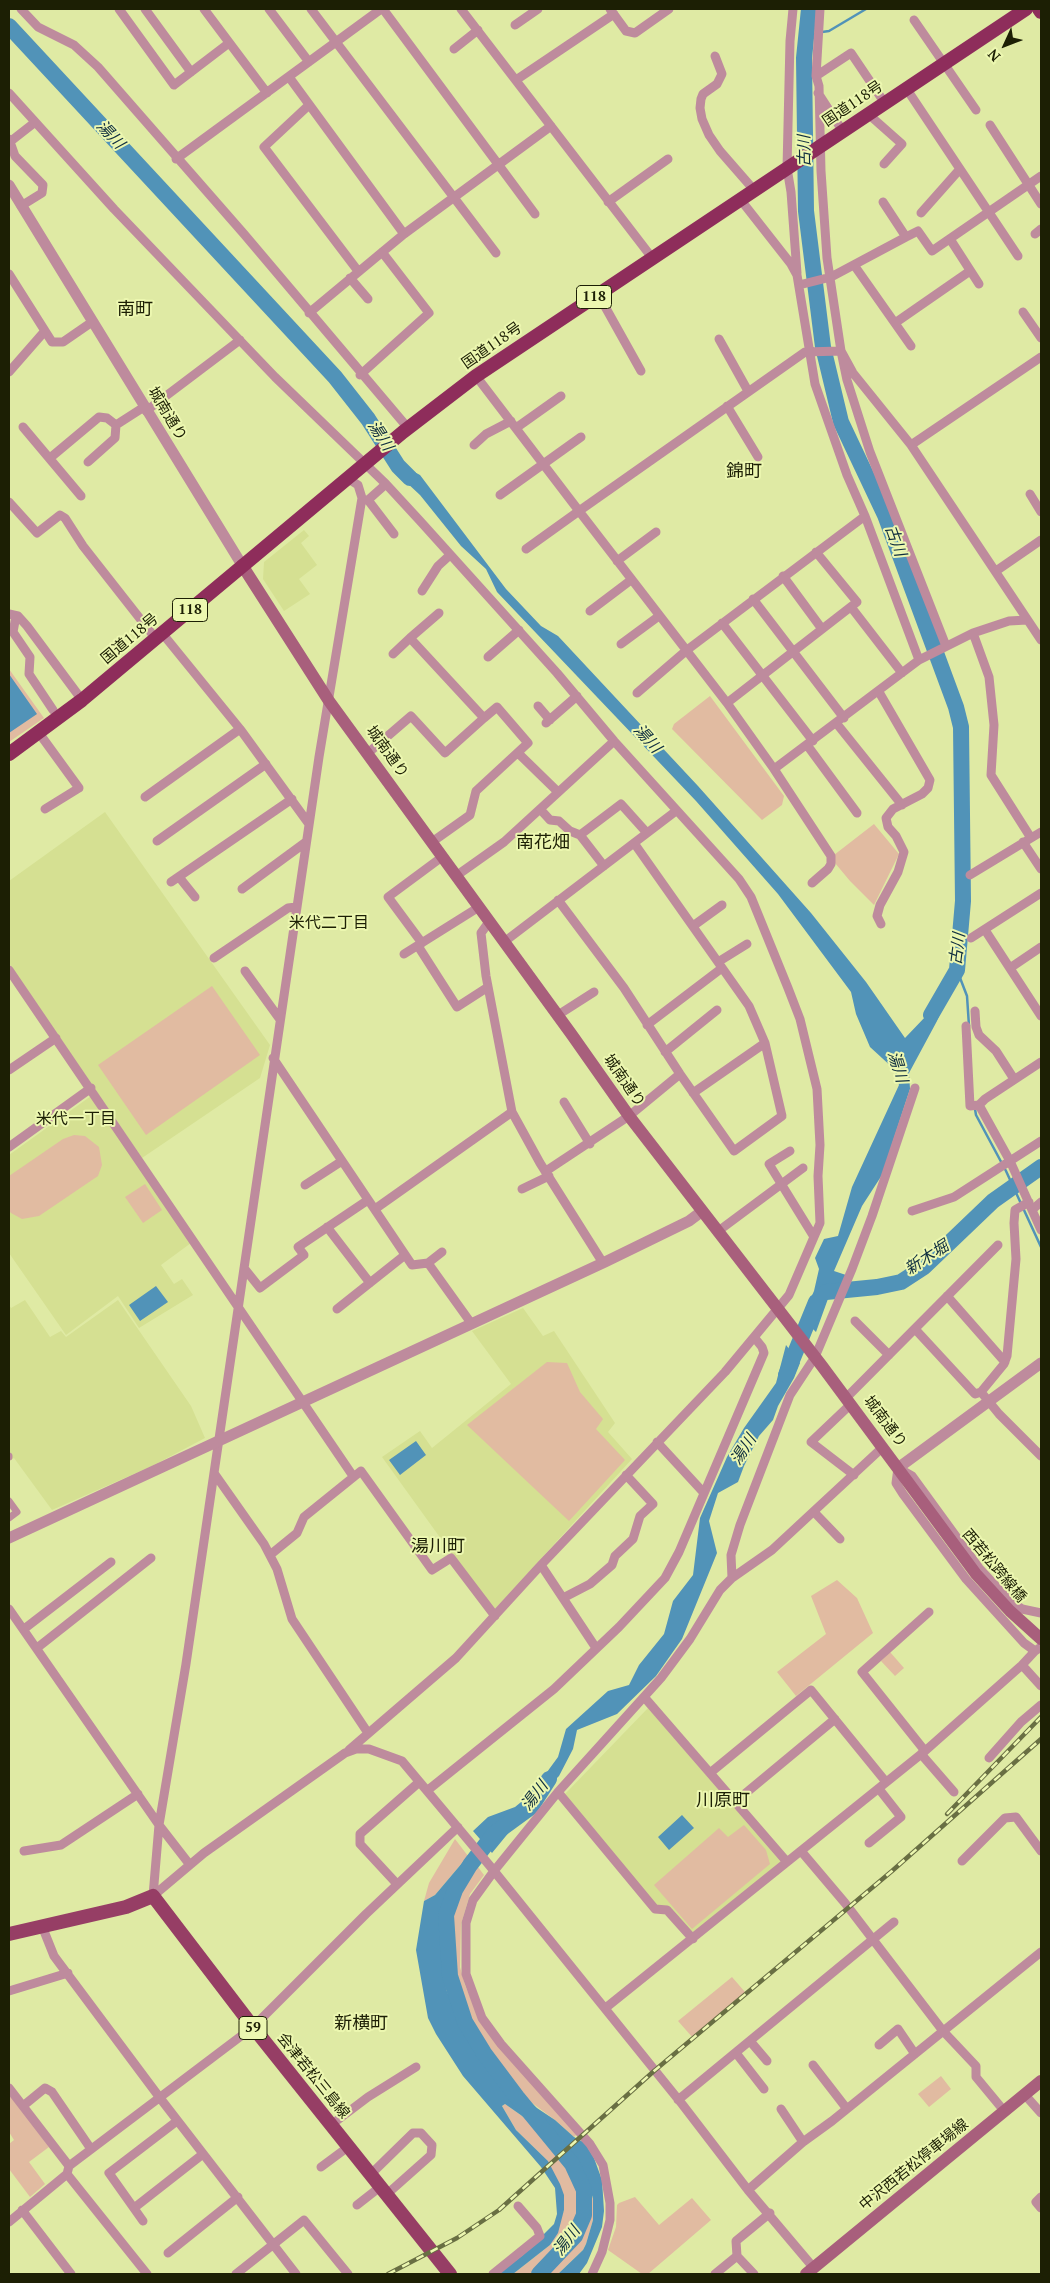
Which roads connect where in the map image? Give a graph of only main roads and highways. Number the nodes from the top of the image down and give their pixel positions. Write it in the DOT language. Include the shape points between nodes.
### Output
graph roads {
  1 [pos="1026,9"];
  2 [pos="1039,9"];
  3 [pos="1041,12"];
  4 [pos="242,565"];
  5 [pos="9,754"];
  6 [pos="928,1508"];
  7 [pos="1041,1639"];
  8 [pos="9,1934"];
  9 [pos="1041,2081"];
  10 [pos="810,2270"];
  11 [pos="450,2274"];
  1 -- 4 [label="highway, 国道118号 / 118" via="476,376"];
  2 -- 3 [label="highway"];
  4 -- 5 [label="highway, 国道118号 / 118" via="82,700"];
  4 -- 6 [label="main road, 城南通り" via="329,701 629,1116"];
  6 -- 7 [label="main road, 西若松跨線橋" via="992,1593"];
  8 -- 11 [label="main road, 会津若松三島線 / 59" via="126,1907 153,1896"];
  9 -- 10 [label="main road, 中沢西若松停車場線"];
}
